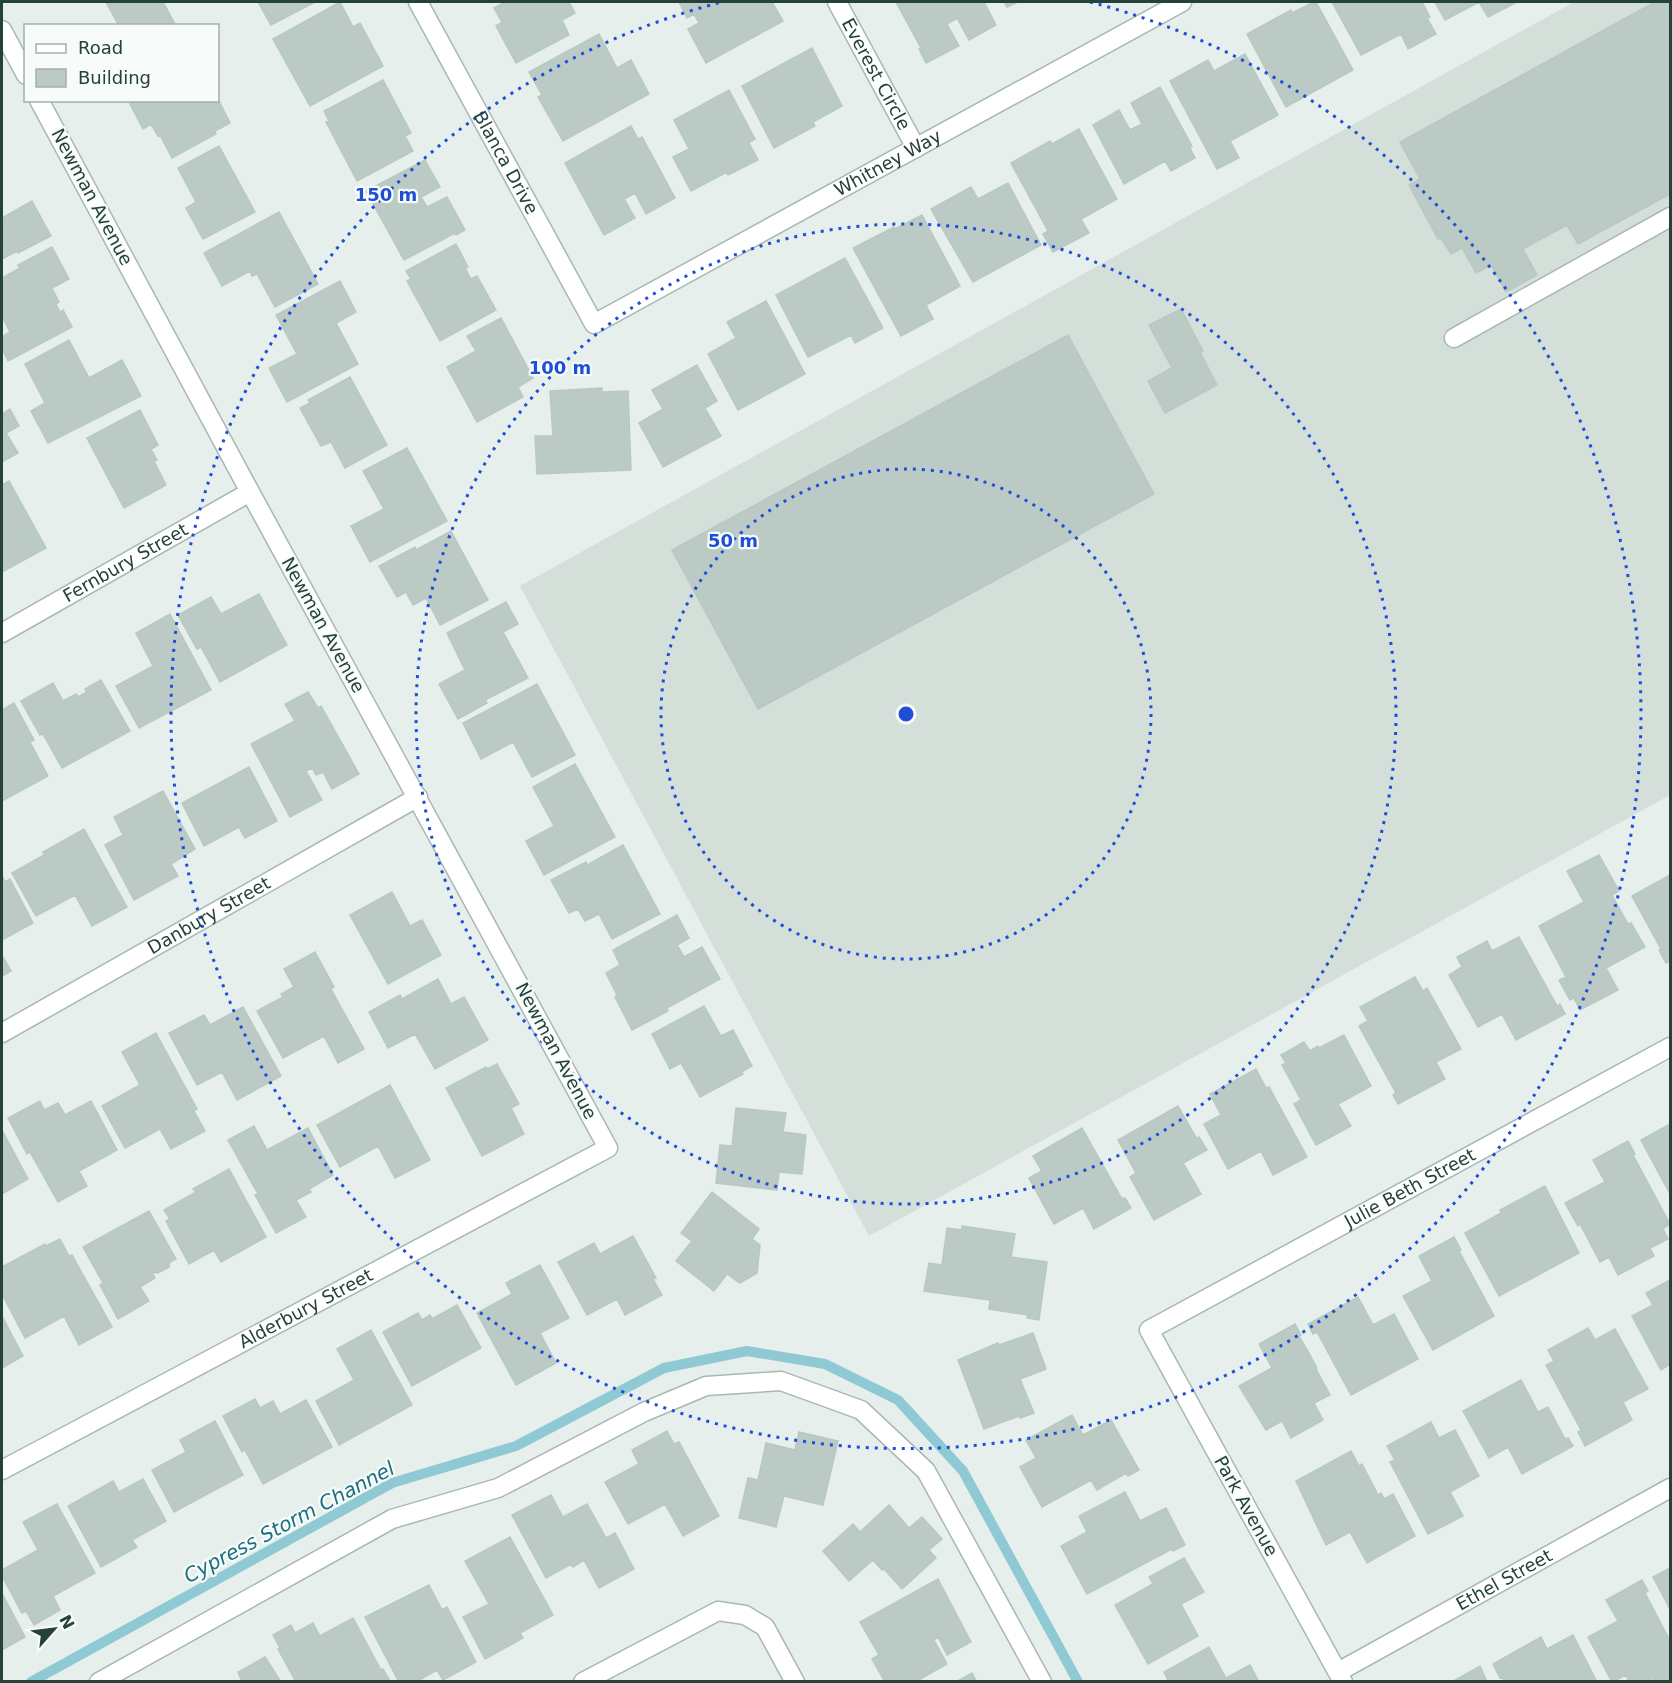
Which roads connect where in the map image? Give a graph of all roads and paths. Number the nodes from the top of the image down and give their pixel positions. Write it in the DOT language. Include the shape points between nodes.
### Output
graph roads {
  1 [pos="418,2"];
  2 [pos="837,2"];
  3 [pos="1182,2"];
  4 [pos="2,30"];
  5 [pos="24,71"];
  6 [pos="40,102"];
  7 [pos="916,148"];
  8 [pos="1671,217"];
  9 [pos="594,324"];
  10 [pos="1454,339"];
  11 [pos="250,492"];
  12 [pos="2,633"];
  13 [pos="418,797"];
  14 [pos="2,1033"];
  15 [pos="1671,1047"];
  16 [pos="608,1148"];
  17 [pos="1149,1330"];
  18 [pos="2,1470"];
  19 [pos="1671,1488"];
  20 [pos="1341,1677"];
  21 [pos="99,1682"];
  22 [pos="582,1682"];
  23 [pos="795,1682"];
  24 [pos="1042,1682"];
  1 -- 9 [label="street, Blanca Drive"];
  2 -- 7 [label="street, Everest Circle"];
  3 -- 7 [label="street, Whitney Way"];
  4 -- 5 [label="street"];
  6 -- 11 [label="street, Newman Avenue"];
  7 -- 9 [label="street, Whitney Way"];
  8 -- 10 [label="street"];
  11 -- 12 [label="street, Fernbury Street"];
  11 -- 13 [label="street, Newman Avenue"];
  13 -- 14 [label="street, Danbury Street"];
  13 -- 16 [label="street, Newman Avenue"];
  15 -- 17 [label="street, Julie Beth Street"];
  16 -- 18 [label="street, Alderbury Street"];
  17 -- 20 [label="street, Park Avenue"];
  19 -- 20 [label="street, Ethel Street"];
  21 -- 24 [label="street" via="392,1519 498,1488 644,1412 706,1386 781,1381 861,1410 926,1471"];
  22 -- 23 [label="street" via="718,1611 745,1615 765,1626"];
}
